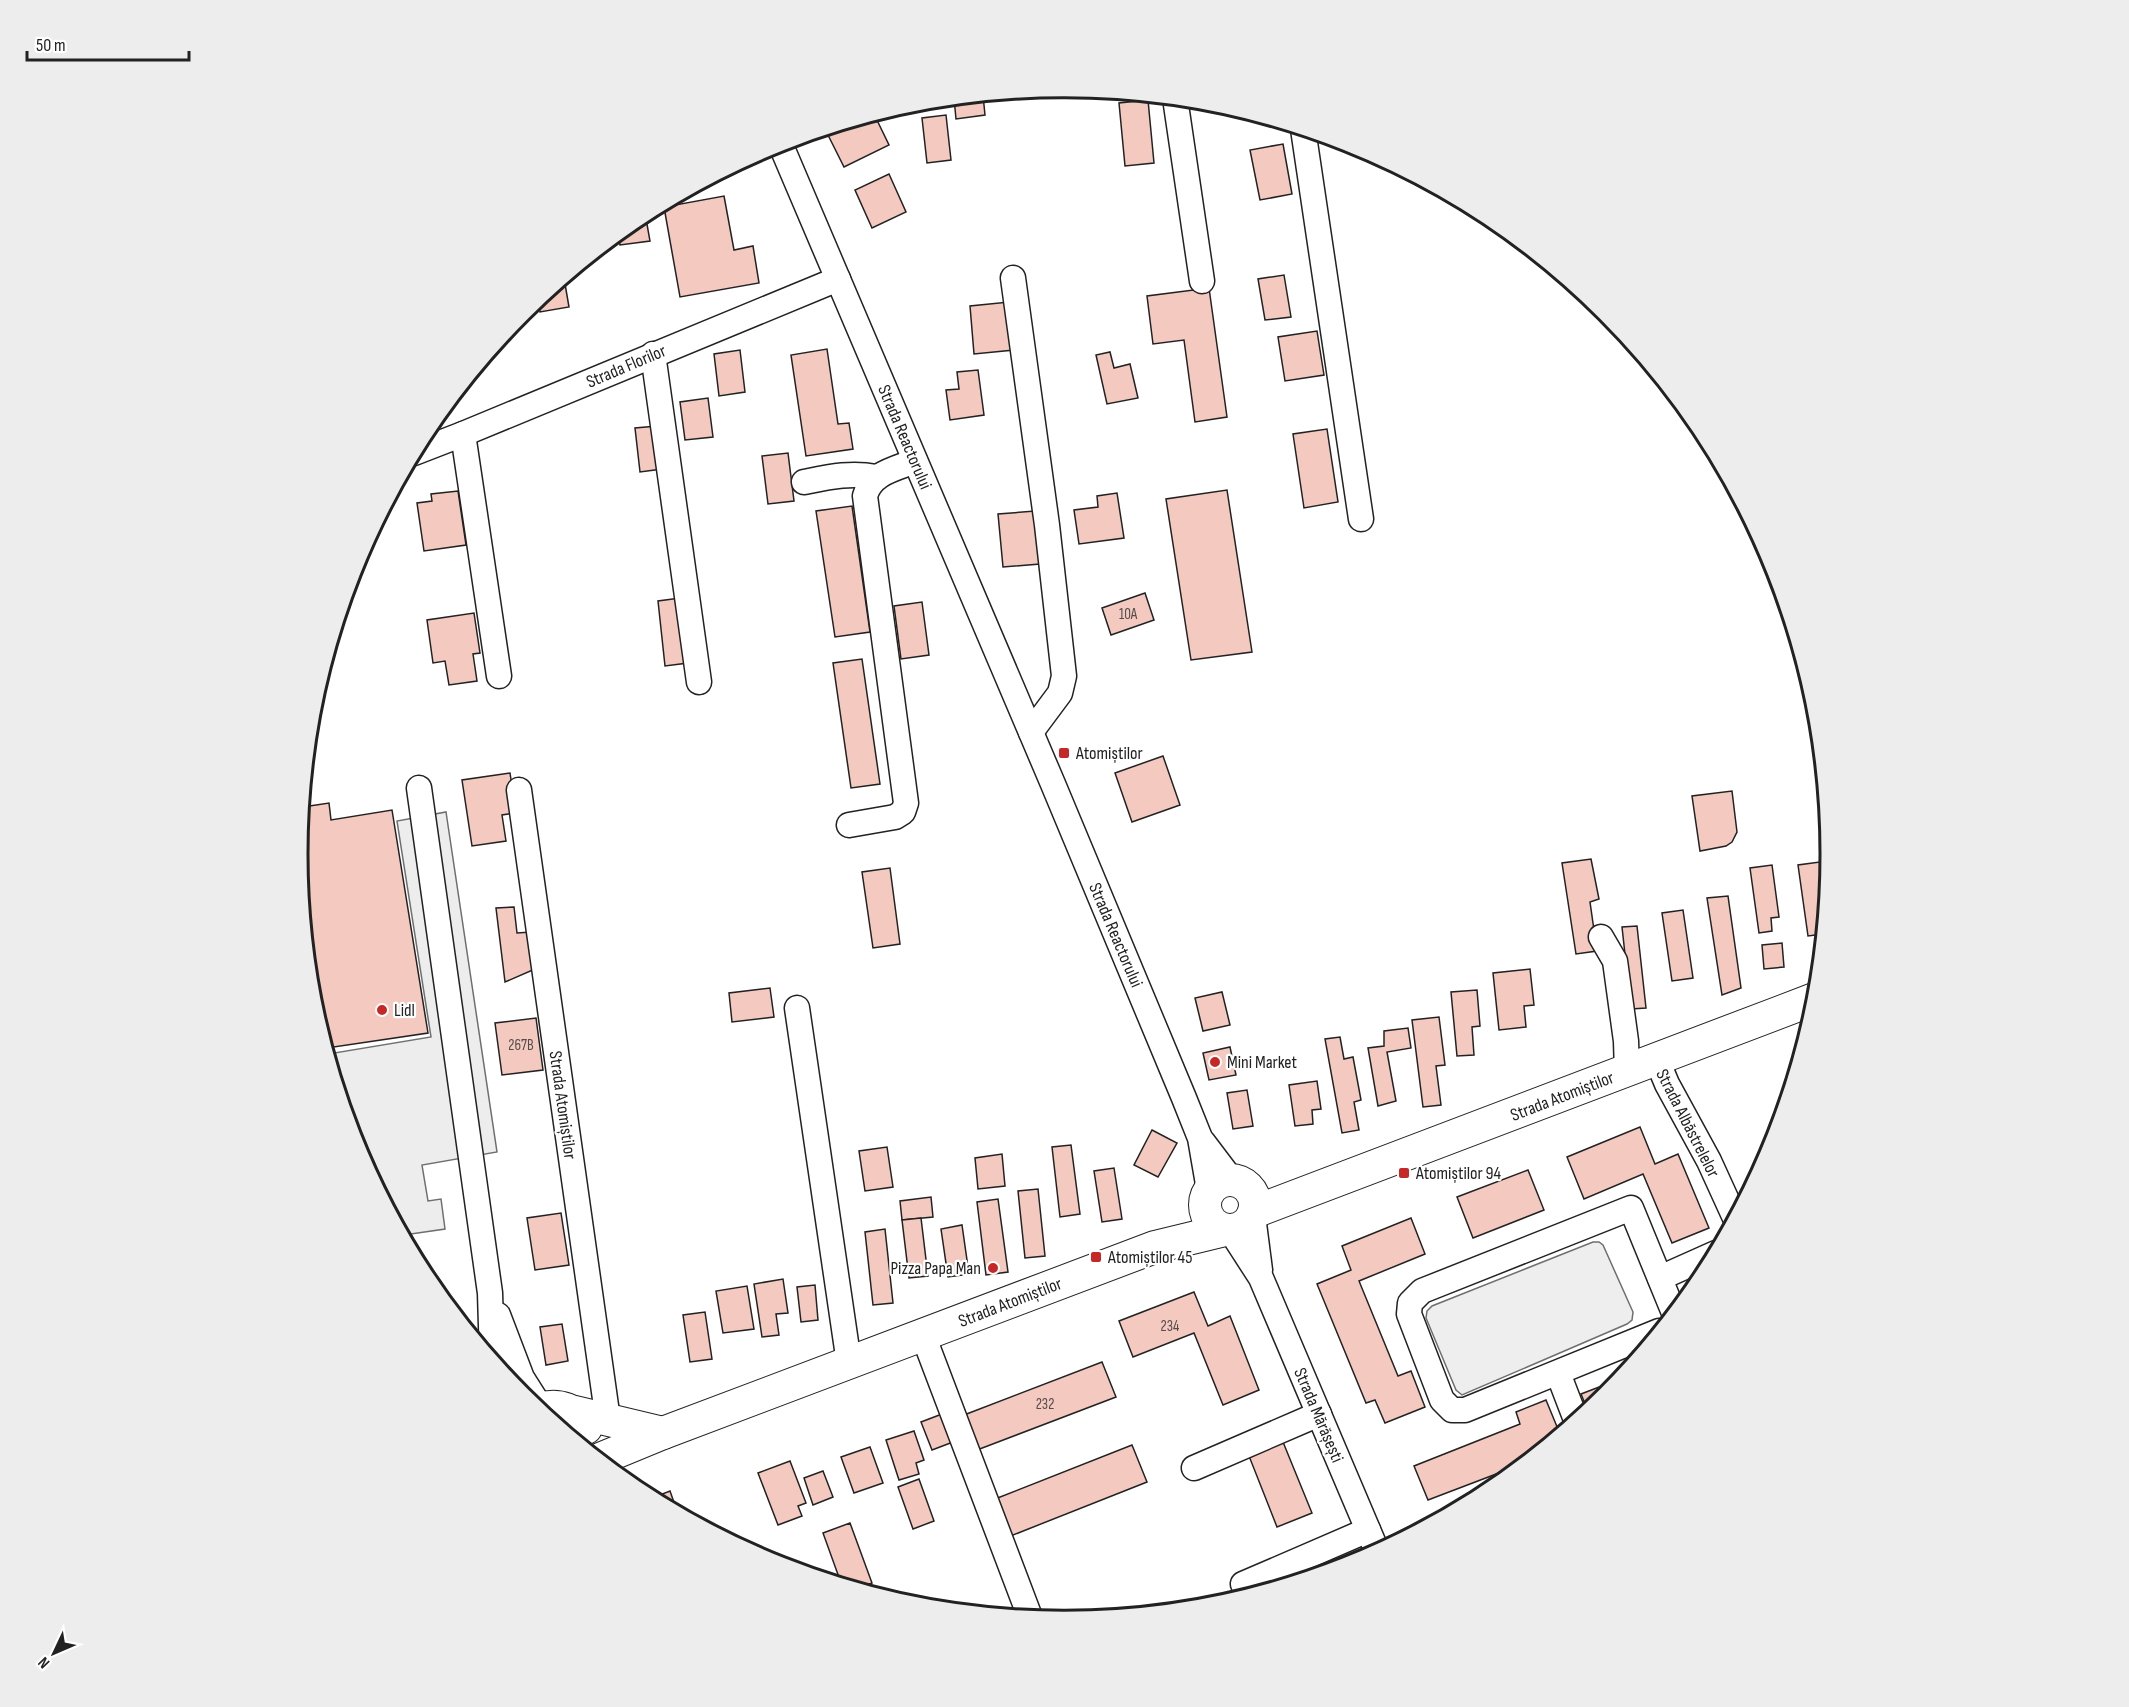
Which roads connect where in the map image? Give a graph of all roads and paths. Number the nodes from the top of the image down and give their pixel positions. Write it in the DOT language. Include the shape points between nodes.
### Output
graph roads {
  1 [pos="1176,106"];
  2 [pos="1304,137"];
  3 [pos="784,152"];
  4 [pos="1012,278"];
  5 [pos="838,279"];
  6 [pos="1202,281"];
  7 [pos="653,354"];
  8 [pos="463,434"];
  9 [pos="427,448"];
  10 [pos="915,461"];
  11 [pos="876,477"];
  12 [pos="804,482"];
  13 [pos="1361,519"];
  14 [pos="499,676"];
  15 [pos="699,682"];
  16 [pos="1031,732"];
  17 [pos="419,788"];
  18 [pos="519,790"];
  19 [pos="849,825"];
  20 [pos="1601,937"];
  21 [pos="1806,1002"];
  22 [pos="797,1008"];
  23 [pos="1657,1060"];
  24 [pos="1627,1072"];
  25 [pos="1232,1205"];
  26 [pos="1731,1210"];
  27 [pos="1702,1259"];
  28 [pos="1660,1278"];
  29 [pos="490,1293"];
  30 [pos="1671,1305"];
  31 [pos="923,1335"];
  32 [pos="1646,1337"];
  33 [pos="492,1347"];
  34 [pos="849,1363"];
  35 [pos="1558,1373"];
  36 [pos="525,1382"];
  37 [pos="549,1406"];
  38 [pos="575,1412"];
  39 [pos="1573,1412"];
  40 [pos="1319,1414"];
  41 [pos="608,1420"];
  42 [pos="663,1433"];
  43 [pos="589,1440"];
  44 [pos="609,1456"];
  45 [pos="1194,1468"];
  46 [pos="1373,1541"];
  47 [pos="1243,1584"];
  48 [pos="1027,1608"];
  1 -- 6 [label="street"];
  2 -- 13 [label="street"];
  3 -- 5 [label="street, Strada Reactorului"];
  4 -- 16 [label="street" via="1064,676 1060,693"];
  5 -- 7 [label="street, Strada Florilor"];
  5 -- 10 [label="street, Strada Reactorului"];
  7 -- 8 [label="street, Strada Florilor"];
  7 -- 15 [label="street"];
  8 -- 9 [label="street, Strada Florilor"];
  8 -- 14 [label="street"];
  10 -- 11 [label="street"];
  10 -- 16 [label="street, Strada Reactorului"];
  11 -- 12 [label="street" via="844,474"];
  11 -- 19 [label="street" via="865,496 906,802 903,812 895,817"];
  16 -- 25 [label="street, Strada Reactorului" via="1200,1138"];
  17 -- 29 [label="street"];
  18 -- 41 [label="street, Strada Atomiștilor"];
  20 -- 24 [label="street" via="1615,961"];
  21 -- 23 [label="main road, Strada Atomiștilor"];
  22 -- 34 [label="street"];
  23 -- 24 [label="main road, Strada Atomiștilor"];
  23 -- 26 [label="street, Strada Albăstrelelor"];
  24 -- 25 [label="main road, Strada Atomiștilor" via="1306,1192"];
  25 -- 31 [label="main road, Strada Atomiștilor" via="1155,1247"];
  25 -- 40 [label="street, Strada Mărășești"];
  27 -- 28 [label="street"];
  28 -- 30 [label="street"];
  28 -- 35 [label="street" via="1631,1208 1422,1291 1410,1303 1409,1314 1438,1390 1452,1410 1465,1410"];
  29 -- 33 [label="street"];
  29 -- 36 [label="street"];
  31 -- 34 [label="main road, Strada Atomiștilor"];
  31 -- 48 [label="street"];
  32 -- 35 [label="street"];
  34 -- 42 [label="main road, Strada Atomiștilor"];
  35 -- 39 [label="street"];
  37 -- 38 [label="main road"];
  38 -- 41 [label="main road"];
  38 -- 43 [label="main road" via="584,1422"];
  40 -- 45 [label="street"];
  40 -- 46 [label="street, Strada Mărășești"];
  41 -- 42 [label="main road"];
  42 -- 44 [label="main road, Strada Atomiștilor"];
  46 -- 47 [label="street"];
}
